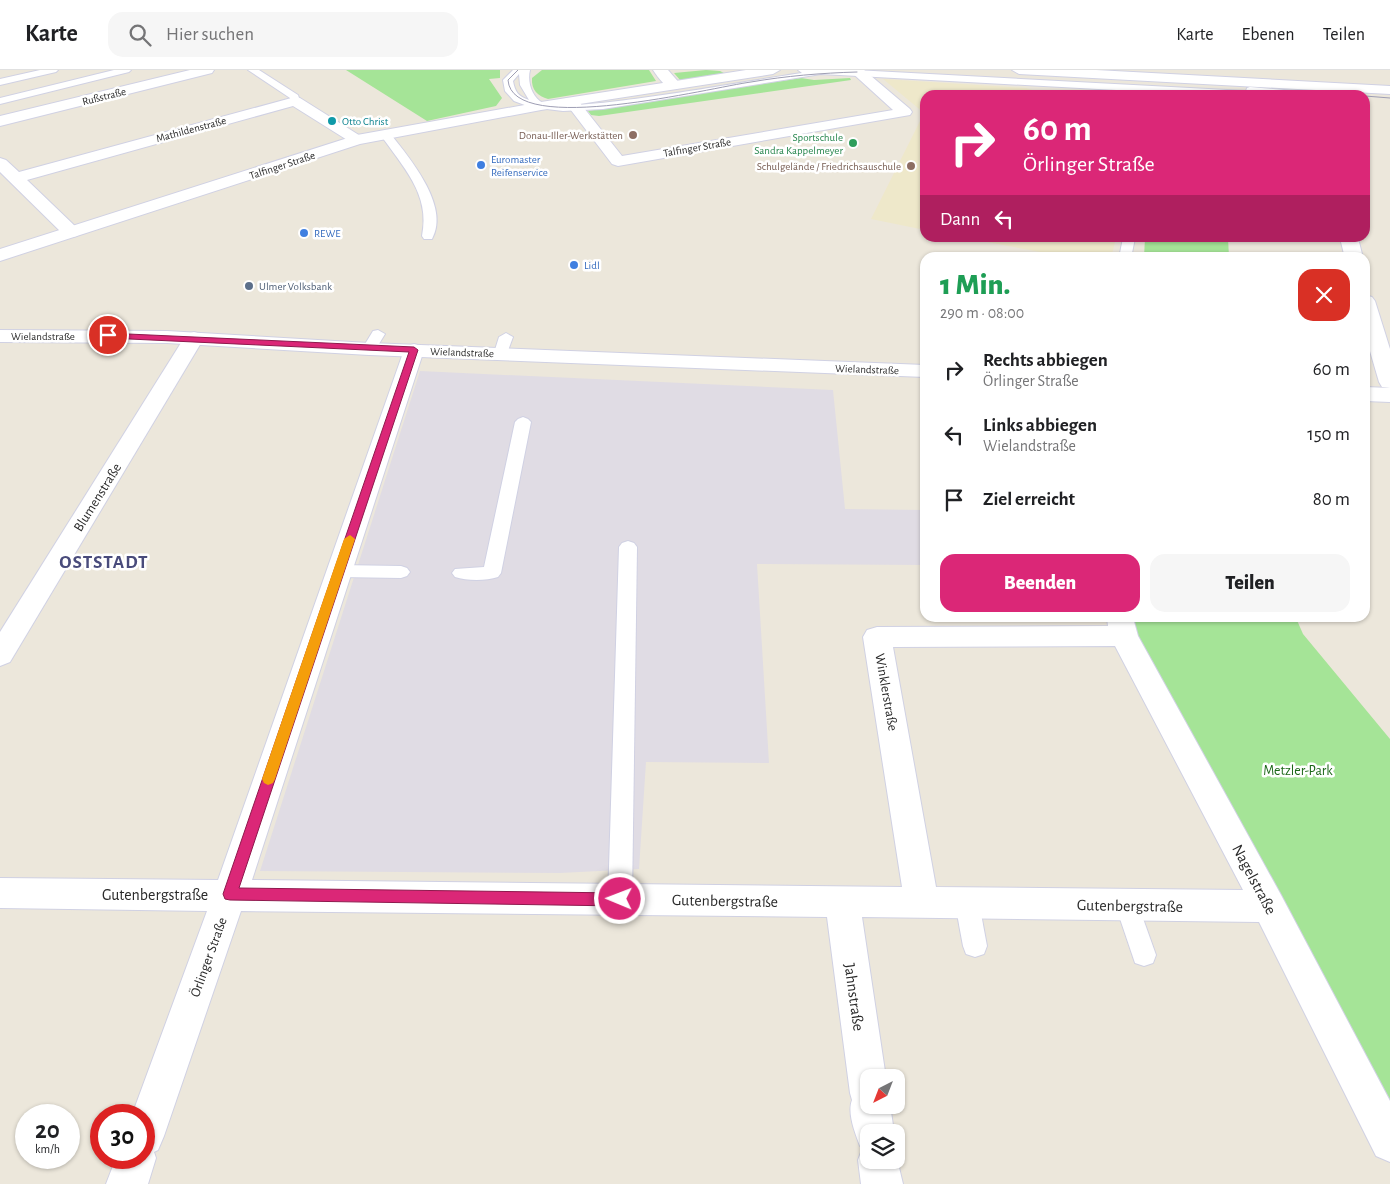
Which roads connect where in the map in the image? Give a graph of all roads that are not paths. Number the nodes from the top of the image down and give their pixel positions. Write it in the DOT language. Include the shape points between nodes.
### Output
graph roads {
  1 [pos="53,70"];
  2 [pos="111,70"];
  3 [pos="126,70"];
  4 [pos="207,70"];
  5 [pos="253,70"];
  6 [pos="518,70"];
  7 [pos="525,70"];
  8 [pos="660,70"];
  9 [pos="773,70"];
  10 [pos="803,70"];
  11 [pos="882,70"];
  12 [pos="1019,70"];
  13 [pos="1275,70"];
  14 [pos="857,72"];
  15 [pos="0,82"];
  16 [pos="674,85"];
  17 [pos="1174,90"];
  18 [pos="1271,90"];
  19 [pos="1284,90"];
  20 [pos="1307,90"];
  21 [pos="1370,90"];
  22 [pos="1390,90"];
  23 [pos="1370,98"];
  24 [pos="0,99"];
  25 [pos="1390,100"];
  26 [pos="295,101"];
  27 [pos="574,105"];
  28 [pos="541,106"];
  29 [pos="0,122"];
  30 [pos="385,134"];
  31 [pos="357,140"];
  32 [pos="0,163"];
  33 [pos="16,178"];
  34 [pos="71,232"];
  35 [pos="428,236"];
  36 [pos="0,255"];
  37 [pos="1370,330"];
  38 [pos="0,336"];
  39 [pos="194,338"];
  40 [pos="414,350"];
  41 [pos="920,372"];
  42 [pos="1390,382"];
  43 [pos="1370,394"];
  44 [pos="1390,395"];
  45 [pos="523,422"];
  46 [pos="628,547"];
  47 [pos="339,572"];
  48 [pos="400,572"];
  49 [pos="461,573"];
  50 [pos="1122,627"];
  51 [pos="0,655"];
  52 [pos="0,893"];
  53 [pos="230,894"];
  54 [pos="620,899"];
  55 [pos="842,902"];
  56 [pos="922,902"];
  57 [pos="967,903"];
  58 [pos="1127,904"];
  59 [pos="1269,906"];
  60 [pos="975,946"];
  61 [pos="1144,955"];
  62 [pos="866,1069"];
  63 [pos="155,1105"];
  64 [pos="1390,1142"];
  65 [pos="132,1169"];
  66 [pos="880,1169"];
  67 [pos="127,1184"];
  68 [pos="882,1184"];
  1 -- 15 [label="lane"];
  2 -- 24 [label="lane"];
  3 -- 24 [label="lane"];
  4 -- 29 [label="street, Rußstraße"];
  5 -- 26 [label="lane" via="295,97"];
  6 -- 28 [label="lane" via="508,80 509,91 520,99"];
  7 -- 28 [label="lane" via="523,75 528,94"];
  8 -- 16 [label="street"];
  9 -- 16 [label="street, Talfinger Straße"];
  10 -- 14 [label="lane"];
  11 -- 18 [label="lane"];
  12 -- 19 [label="street"];
  13 -- 20 [label="street"];
  14 -- 17 [label="lane"];
  14 -- 27 [label="lane" via="801,75 603,106"];
  14 -- 27 [label="street, Talfinger Straße" via="905,112 618,161"];
  16 -- 27 [label="street, Talfinger Straße"];
  21 -- 22 [label="street"];
  23 -- 25 [label="street"];
  26 -- 31 [label="street"];
  26 -- 33 [label="street, Mathildenstraße"];
  27 -- 28 [label="street, Talfinger Straße"];
  28 -- 30 [label="street, Talfinger Straße"];
  30 -- 31 [label="street, Talfinger Straße"];
  30 -- 35 [label="lane" via="426,196 431,217"];
  31 -- 34 [label="street, Talfinger Straße"];
  32 -- 33 [label="street"];
  33 -- 34 [label="street"];
  34 -- 36 [label="street, Talfinger Straße"];
  37 -- 42 [label="street"];
  38 -- 39 [label="street, Wielandstraße"];
  39 -- 40 [label="street, Wielandstraße" via="374,341"];
  39 -- 51 [label="street, Blumenstraße"];
  40 -- 41 [label="street, Wielandstraße" via="503,345"];
  40 -- 47 [label="street, Örlinger Straße"];
  43 -- 44 [label="street"];
  45 -- 49 [label="lane" via="492,573"];
  46 -- 54 [label="lane"];
  47 -- 48 [label="lane"];
  47 -- 53 [label="street, Örlinger Straße"];
  50 -- 56 [label="street, Winklerstraße" via="878,637"];
  50 -- 59 [label="street, Nagelstraße"];
  52 -- 53 [label="street, Gutenbergstraße"];
  53 -- 54 [label="street, Gutenbergstraße"];
  53 -- 63 [label="street, Örlinger Straße"];
  54 -- 55 [label="street, Gutenbergstraße"];
  55 -- 56 [label="street, Gutenbergstraße"];
  55 -- 62 [label="street, Jahnstraße"];
  56 -- 57 [label="street, Gutenbergstraße"];
  57 -- 58 [label="street, Gutenbergstraße"];
  57 -- 60 [label="lane"];
  58 -- 59 [label="street, Gutenbergstraße"];
  58 -- 61 [label="lane"];
  59 -- 64 [label="street, Nagelstraße"];
  65 -- 67 [label="street"];
  66 -- 68 [label="street"];
}
